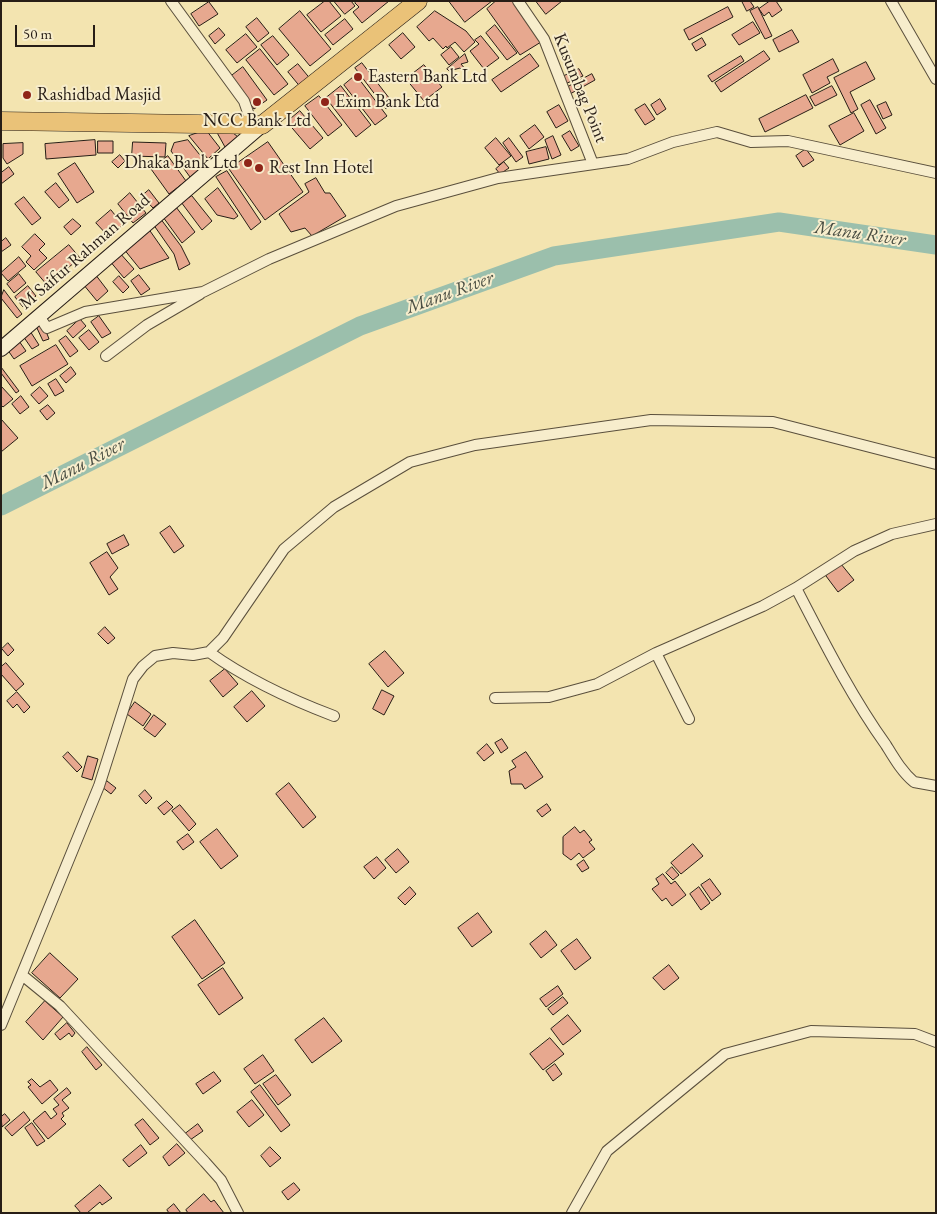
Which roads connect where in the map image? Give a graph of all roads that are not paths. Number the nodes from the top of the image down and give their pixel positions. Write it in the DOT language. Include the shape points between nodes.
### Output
graph roads {
  1 [pos="171,1"];
  2 [pos="418,1"];
  3 [pos="518,1"];
  4 [pos="892,1"];
  5 [pos="936,79"];
  6 [pos="1,121"];
  7 [pos="257,124"];
  8 [pos="593,164"];
  9 [pos="936,173"];
  10 [pos="202,292"];
  11 [pos="39,316"];
  12 [pos="1,349"];
  13 [pos="106,356"];
  14 [pos="936,464"];
  15 [pos="936,524"];
  16 [pos="796,588"];
  17 [pos="209,652"];
  18 [pos="656,653"];
  19 [pos="495,698"];
  20 [pos="334,716"];
  21 [pos="689,719"];
  22 [pos="936,786"];
  23 [pos="22,975"];
  24 [pos="1,1025"];
  25 [pos="936,1042"];
  26 [pos="238,1213"];
  27 [pos="572,1213"];
  1 -- 7 [label="street" via="244,101"];
  2 -- 7 [label="highway"];
  3 -- 8 [label="street, Kusumbag Point" via="544,39"];
  4 -- 5 [label="street"];
  6 -- 7 [label="highway"];
  7 -- 11 [label="main road, M Saifur Rahman Road"];
  8 -- 9 [label="street" via="628,160 673,142 717,132 751,142 788,141"];
  8 -- 10 [label="street" via="498,178 396,206 269,259"];
  10 -- 11 [label="street" via="85,312 47,328"];
  10 -- 13 [label="street" via="147,325"];
  11 -- 12 [label="main road, M Saifur Rahman Road"];
  14 -- 17 [label="street" via="773,422 651,420 475,445 410,462 334,507 284,549 224,638"];
  15 -- 16 [label="street" via="892,534 854,551"];
  16 -- 18 [label="street" via="764,606"];
  16 -- 22 [label="street" via="869,721 901,767 914,782"];
  17 -- 20 [label="street" via="249,679"];
  17 -- 23 [label="street" via="193,655 173,652 155,656 133,679 99,786"];
  18 -- 19 [label="street" via="587,687 549,697"];
  18 -- 21 [label="street"];
  23 -- 24 [label="street"];
  23 -- 26 [label="street" via="60,1006 205,1162 221,1180"];
  25 -- 27 [label="street" via="915,1034 812,1032 725,1054 607,1151"];
}
